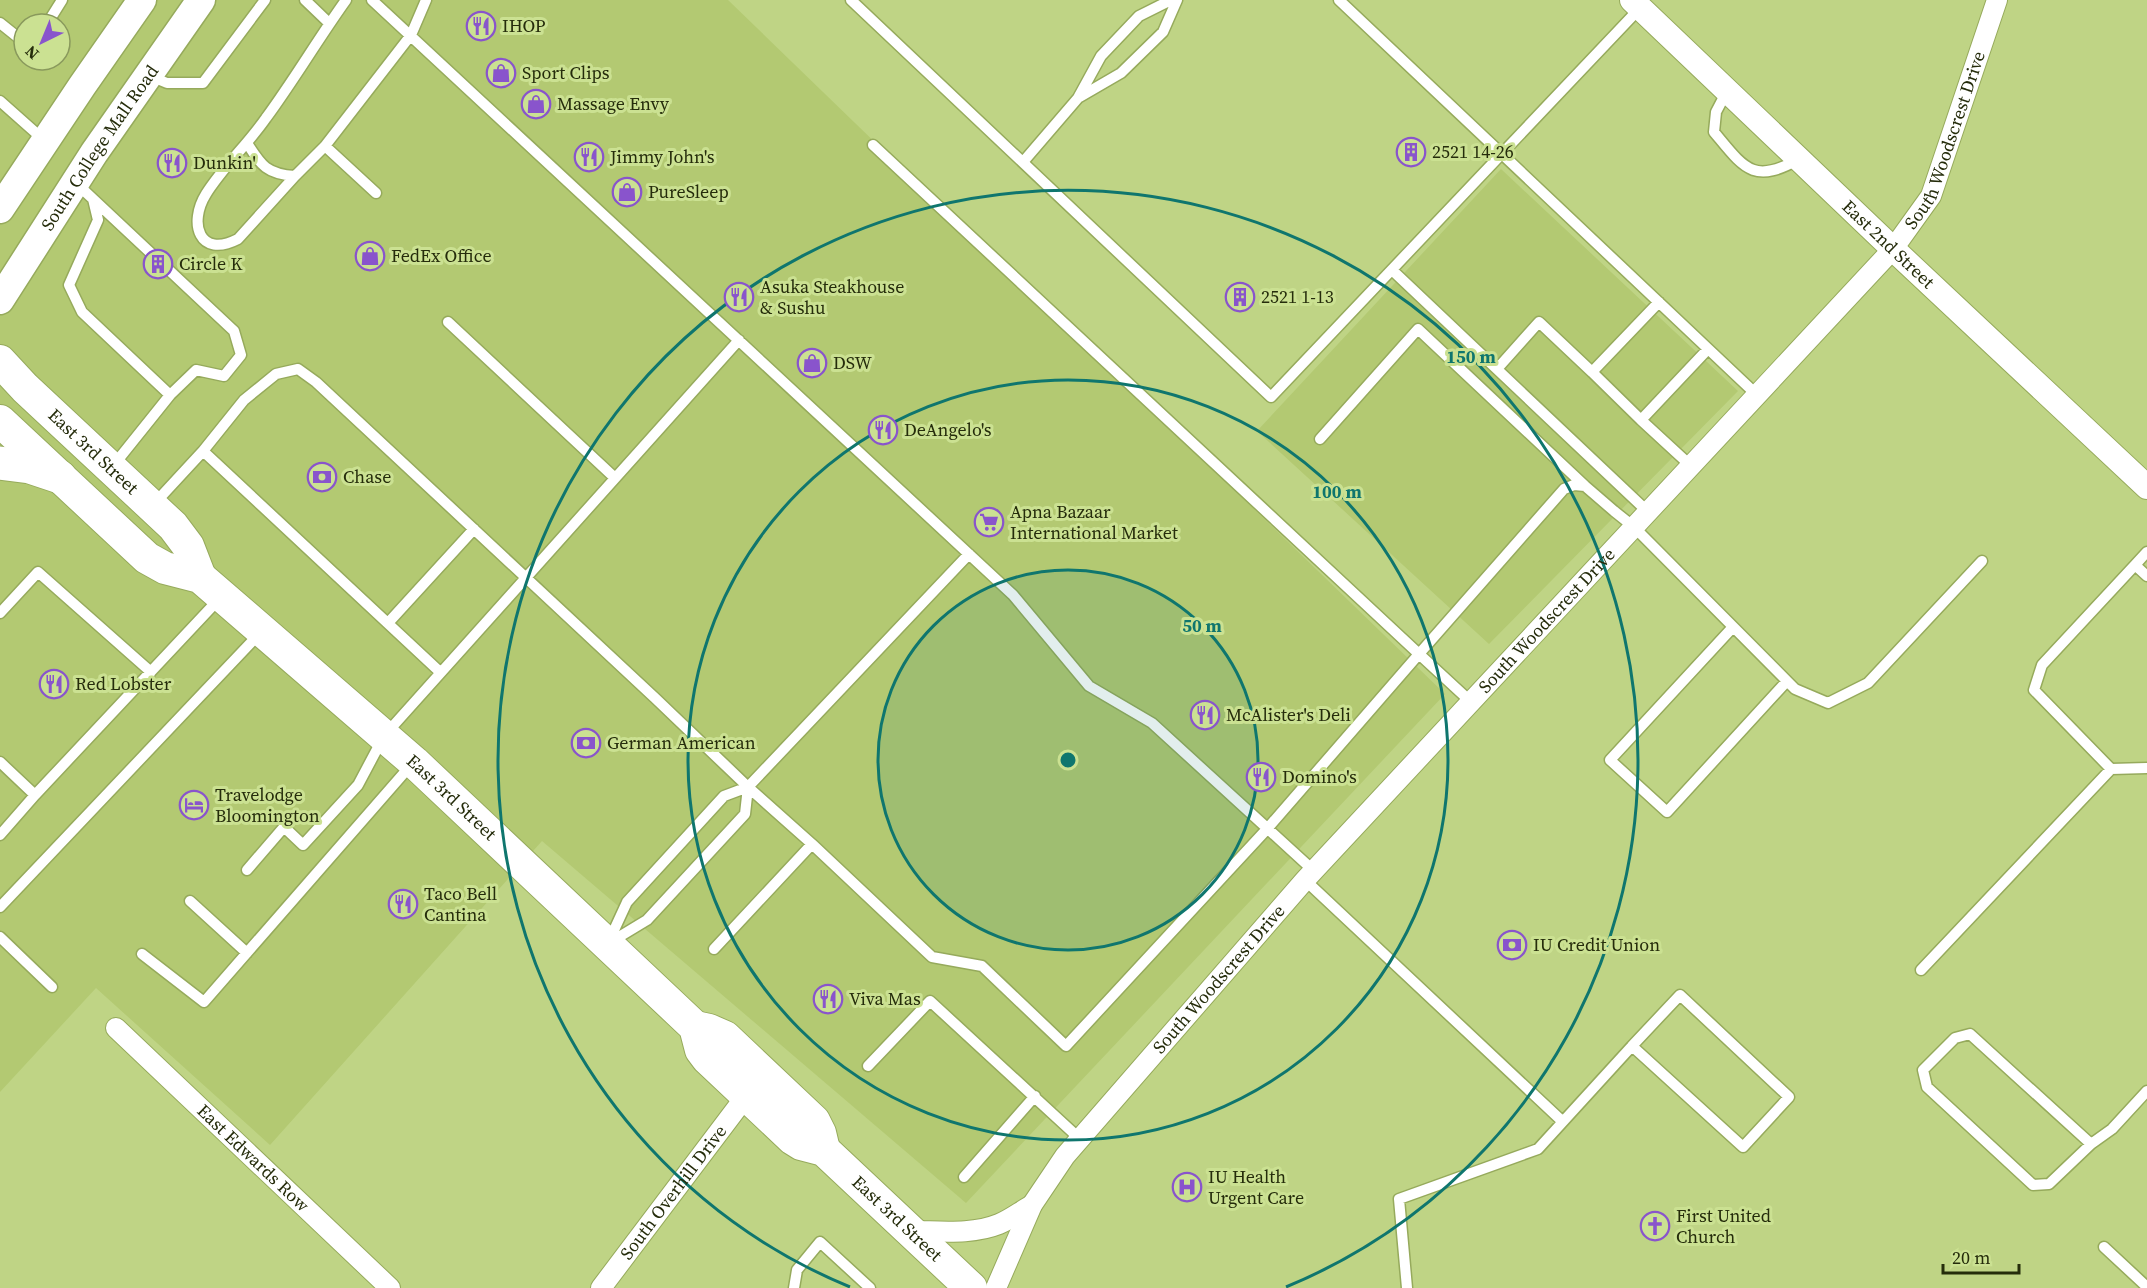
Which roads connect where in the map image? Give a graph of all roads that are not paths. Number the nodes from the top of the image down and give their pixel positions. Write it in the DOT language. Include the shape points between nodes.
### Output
graph roads {
  1 [pos="142,0"];
  2 [pos="201,0"];
  3 [pos="265,0"];
  4 [pos="305,0"];
  5 [pos="346,0"];
  6 [pos="372,0"];
  7 [pos="426,0"];
  8 [pos="851,0"];
  9 [pos="1171,0"];
  10 [pos="1177,0"];
  11 [pos="1339,0"];
  12 [pos="1997,0"];
  13 [pos="1636,4"];
  14 [pos="0,23"];
  15 [pos="329,23"];
  16 [pos="12,33"];
  17 [pos="411,35"];
  18 [pos="148,76"];
  19 [pos="1727,91"];
  20 [pos="1078,98"];
  21 [pos="0,101"];
  22 [pos="45,141"];
  23 [pos="247,143"];
  24 [pos="873,145"];
  25 [pos="325,146"];
  26 [pos="1502,153"];
  27 [pos="1799,159"];
  28 [pos="1023,162"];
  29 [pos="295,176"];
  30 [pos="84,190"];
  31 [pos="376,193"];
  32 [pos="0,209"];
  33 [pos="1893,249"];
  34 [pos="1392,270"];
  35 [pos="0,300"];
  36 [pos="1659,302"];
  37 [pos="448,322"];
  38 [pos="739,340"];
  39 [pos="1708,349"];
  40 [pos="0,361"];
  41 [pos="1497,369"];
  42 [pos="1592,372"];
  43 [pos="170,394"];
  44 [pos="1757,395"];
  45 [pos="0,420"];
  46 [pos="1641,420"];
  47 [pos="1320,440"];
  48 [pos="203,451"];
  49 [pos="0,463"];
  50 [pos="1690,466"];
  51 [pos="111,468"];
  52 [pos="60,477"];
  53 [pos="615,478"];
  54 [pos="1586,486"];
  55 [pos="2147,487"];
  56 [pos="152,506"];
  57 [pos="1648,512"];
  58 [pos="1634,527"];
  59 [pos="474,529"];
  60 [pos="2147,552"];
  61 [pos="969,554"];
  62 [pos="1982,561"];
  63 [pos="2135,564"];
  64 [pos="2147,576"];
  65 [pos="526,578"];
  66 [pos="211,586"];
  67 [pos="0,613"];
  68 [pos="388,622"];
  69 [pos="1733,627"];
  70 [pos="263,630"];
  71 [pos="1419,654"];
  72 [pos="151,672"];
  73 [pos="440,672"];
  74 [pos="1787,681"];
  75 [pos="1471,702"];
  76 [pos="384,736"];
  77 [pos="0,762"];
  78 [pos="414,762"];
  79 [pos="2146,768"];
  80 [pos="2111,769"];
  81 [pos="748,787"];
  82 [pos="35,795"];
  83 [pos="1267,829"];
  84 [pos="0,835"];
  85 [pos="812,844"];
  86 [pos="247,870"];
  87 [pos="1310,876"];
  88 [pos="190,901"];
  89 [pos="0,907"];
  90 [pos="0,937"];
  91 [pos="607,944"];
  92 [pos="714,949"];
  93 [pos="247,953"];
  94 [pos="142,954"];
  95 [pos="1921,970"];
  96 [pos="52,987"];
  97 [pos="695,1028"];
  98 [pos="116,1029"];
  99 [pos="1632,1046"];
  100 [pos="868,1066"];
  101 [pos="2147,1091"];
  102 [pos="746,1096"];
  103 [pos="1035,1096"];
  104 [pos="1562,1121"];
  105 [pos="1080,1139"];
  106 [pos="2091,1144"];
  107 [pos="824,1149"];
  108 [pos="964,1177"];
  109 [pos="1032,1205"];
  110 [pos="911,1231"];
  111 [pos="2104,1247"];
  112 [pos="2147,1287"];
  113 [pos="390,1288"];
  114 [pos="601,1288"];
  115 [pos="794,1288"];
  116 [pos="870,1288"];
  117 [pos="971,1288"];
  118 [pos="996,1288"];
  119 [pos="1407,1288"];
  1 -- 22 [label="main road"];
  2 -- 18 [label="main road, South College Mall Road"];
  3 -- 18 [label="lane" via="203,83 167,83"];
  4 -- 15 [label="lane"];
  5 -- 15 [label="lane"];
  6 -- 17 [label="lane"];
  7 -- 17 [label="lane"];
  8 -- 28 [label="lane"];
  9 -- 20 [label="lane" via="1138,16 1101,56"];
  10 -- 20 [label="lane" via="1163,32 1121,74"];
  11 -- 26 [label="lane"];
  12 -- 33 [label="street, South Woodscrest Drive" via="1931,196"];
  13 -- 19 [label="street, East 2nd Street"];
  13 -- 26 [label="lane"];
  14 -- 16 [label="lane"];
  15 -- 23 [label="lane"];
  17 -- 25 [label="lane"];
  17 -- 38 [label="lane"];
  18 -- 30 [label="main road, South College Mall Road"];
  19 -- 27 [label="street, East 2nd Street"];
  19 -- 27 [label="lane" via="1716,112 1714,132 1735,157 1754,171 1766,173"];
  20 -- 28 [label="lane"];
  21 -- 22 [label="lane"];
  22 -- 32 [label="main road"];
  23 -- 29 [label="lane" via="262,166 281,175"];
  23 -- 29 [label="lane" via="206,194 198,226 207,242 216,246 238,239"];
  24 -- 71 [label="lane"];
  25 -- 29 [label="lane"];
  25 -- 31 [label="lane"];
  26 -- 34 [label="lane"];
  26 -- 36 [label="lane"];
  27 -- 33 [label="street, East 2nd Street"];
  28 -- 34 [label="lane" via="1271,397"];
  30 -- 35 [label="main road, South College Mall Road"];
  30 -- 43 [label="lane" via="98,220 69,285 82,312"];
  30 -- 43 [label="lane" via="234,331 241,355 224,376 196,370"];
  33 -- 44 [label="street, South Woodscrest Drive"];
  33 -- 55 [label="street, East 2nd Street"];
  34 -- 41 [label="lane"];
  36 -- 39 [label="lane"];
  36 -- 42 [label="lane"];
  37 -- 53 [label="lane"];
  38 -- 53 [label="lane"];
  38 -- 61 [label="lane"];
  39 -- 44 [label="lane"];
  39 -- 46 [label="lane"];
  40 -- 51 [label="main road, East 3rd Street"];
  41 -- 42 [label="lane" via="1539,322"];
  41 -- 57 [label="lane"];
  42 -- 46 [label="lane"];
  43 -- 51 [label="lane"];
  44 -- 50 [label="street, South Woodscrest Drive"];
  45 -- 52 [label="main road, East 3rd Street"];
  46 -- 50 [label="lane"];
  47 -- 54 [label="lane" via="1418,329"];
  48 -- 56 [label="lane"];
  48 -- 59 [label="lane" via="244,400 276,374 298,369"];
  48 -- 68 [label="lane"];
  49 -- 52 [label="highway" via="40,469"];
  50 -- 57 [label="street, South Woodscrest Drive"];
  51 -- 56 [label="main road, East 3rd Street"];
  52 -- 66 [label="main road, East 3rd Street" via="153,562"];
  53 -- 65 [label="lane"];
  54 -- 58 [label="lane"];
  54 -- 71 [label="lane" via="1564,489"];
  56 -- 66 [label="main road, East 3rd Street" via="181,536"];
  57 -- 58 [label="street, South Woodscrest Drive"];
  58 -- 69 [label="lane"];
  58 -- 75 [label="street, South Woodscrest Drive"];
  59 -- 65 [label="lane"];
  59 -- 68 [label="lane"];
  60 -- 63 [label="lane"];
  61 -- 81 [label="lane"];
  61 -- 83 [label="lane" via="1013,595 1089,686 1152,723"];
  62 -- 74 [label="lane" via="1868,683 1828,703 1795,689"];
  63 -- 64 [label="lane"];
  63 -- 80 [label="lane" via="2042,665 2034,690"];
  65 -- 73 [label="lane"];
  65 -- 81 [label="lane"];
  66 -- 70 [label="main road, East 3rd Street"];
  66 -- 72 [label="lane"];
  67 -- 72 [label="lane" via="38,572"];
  68 -- 73 [label="lane"];
  69 -- 74 [label="lane"];
  69 -- 74 [label="lane" via="1611,759 1667,812"];
  70 -- 76 [label="main road, East 3rd Street"];
  70 -- 89 [label="lane"];
  71 -- 75 [label="lane"];
  71 -- 83 [label="lane"];
  72 -- 82 [label="lane"];
  73 -- 76 [label="lane"];
  75 -- 87 [label="street, South Woodscrest Drive"];
  76 -- 78 [label="main road, East 3rd Street"];
  76 -- 86 [label="lane" via="358,784 303,845 284,827"];
  77 -- 82 [label="lane"];
  78 -- 91 [label="main road, East 3rd Street"];
  78 -- 93 [label="lane"];
  79 -- 80 [label="lane"];
  80 -- 95 [label="lane"];
  81 -- 85 [label="lane"];
  81 -- 91 [label="lane" via="724,796 627,902"];
  81 -- 91 [label="lane" via="745,814 647,920"];
  82 -- 84 [label="lane"];
  83 -- 85 [label="lane" via="1066,1046 982,966 932,957"];
  83 -- 87 [label="lane"];
  85 -- 92 [label="lane"];
  87 -- 104 [label="lane"];
  87 -- 105 [label="street, South Woodscrest Drive"];
  88 -- 93 [label="lane"];
  90 -- 96 [label="lane"];
  91 -- 97 [label="main road, East 3rd Street"];
  93 -- 94 [label="lane" via="204,1002"];
  97 -- 102 [label="main road, East 3rd Street" via="705,1055"];
  97 -- 107 [label="main road, East 3rd Street" via="718,1033 734,1045 811,1118"];
  98 -- 113 [label="street, East Edwards Row"];
  99 -- 99 [label="lane" via="1743,1147 1789,1097 1680,995"];
  99 -- 104 [label="lane"];
  100 -- 103 [label="lane" via="930,1001"];
  101 -- 106 [label="lane" via="2112,1129"];
  102 -- 107 [label="main road, East 3rd Street" via="793,1139"];
  102 -- 114 [label="street, South Overhill Drive"];
  103 -- 105 [label="lane"];
  103 -- 108 [label="lane"];
  104 -- 119 [label="lane" via="1538,1149 1399,1199"];
  105 -- 109 [label="street, South Woodscrest Drive"];
  106 -- 106 [label="lane" via="2049,1184 2033,1185 1927,1087 1923,1070 1954,1038 1970,1034"];
  107 -- 110 [label="main road, East 3rd Street"];
  109 -- 110 [label="street, South Woodscrest Drive" via="1000,1224 982,1229"];
  109 -- 118 [label="street, South Woodscrest Drive"];
  110 -- 117 [label="main road, East 3rd Street"];
  111 -- 112 [label="lane"];
  115 -- 116 [label="lane" via="797,1270 820,1242"];
}
